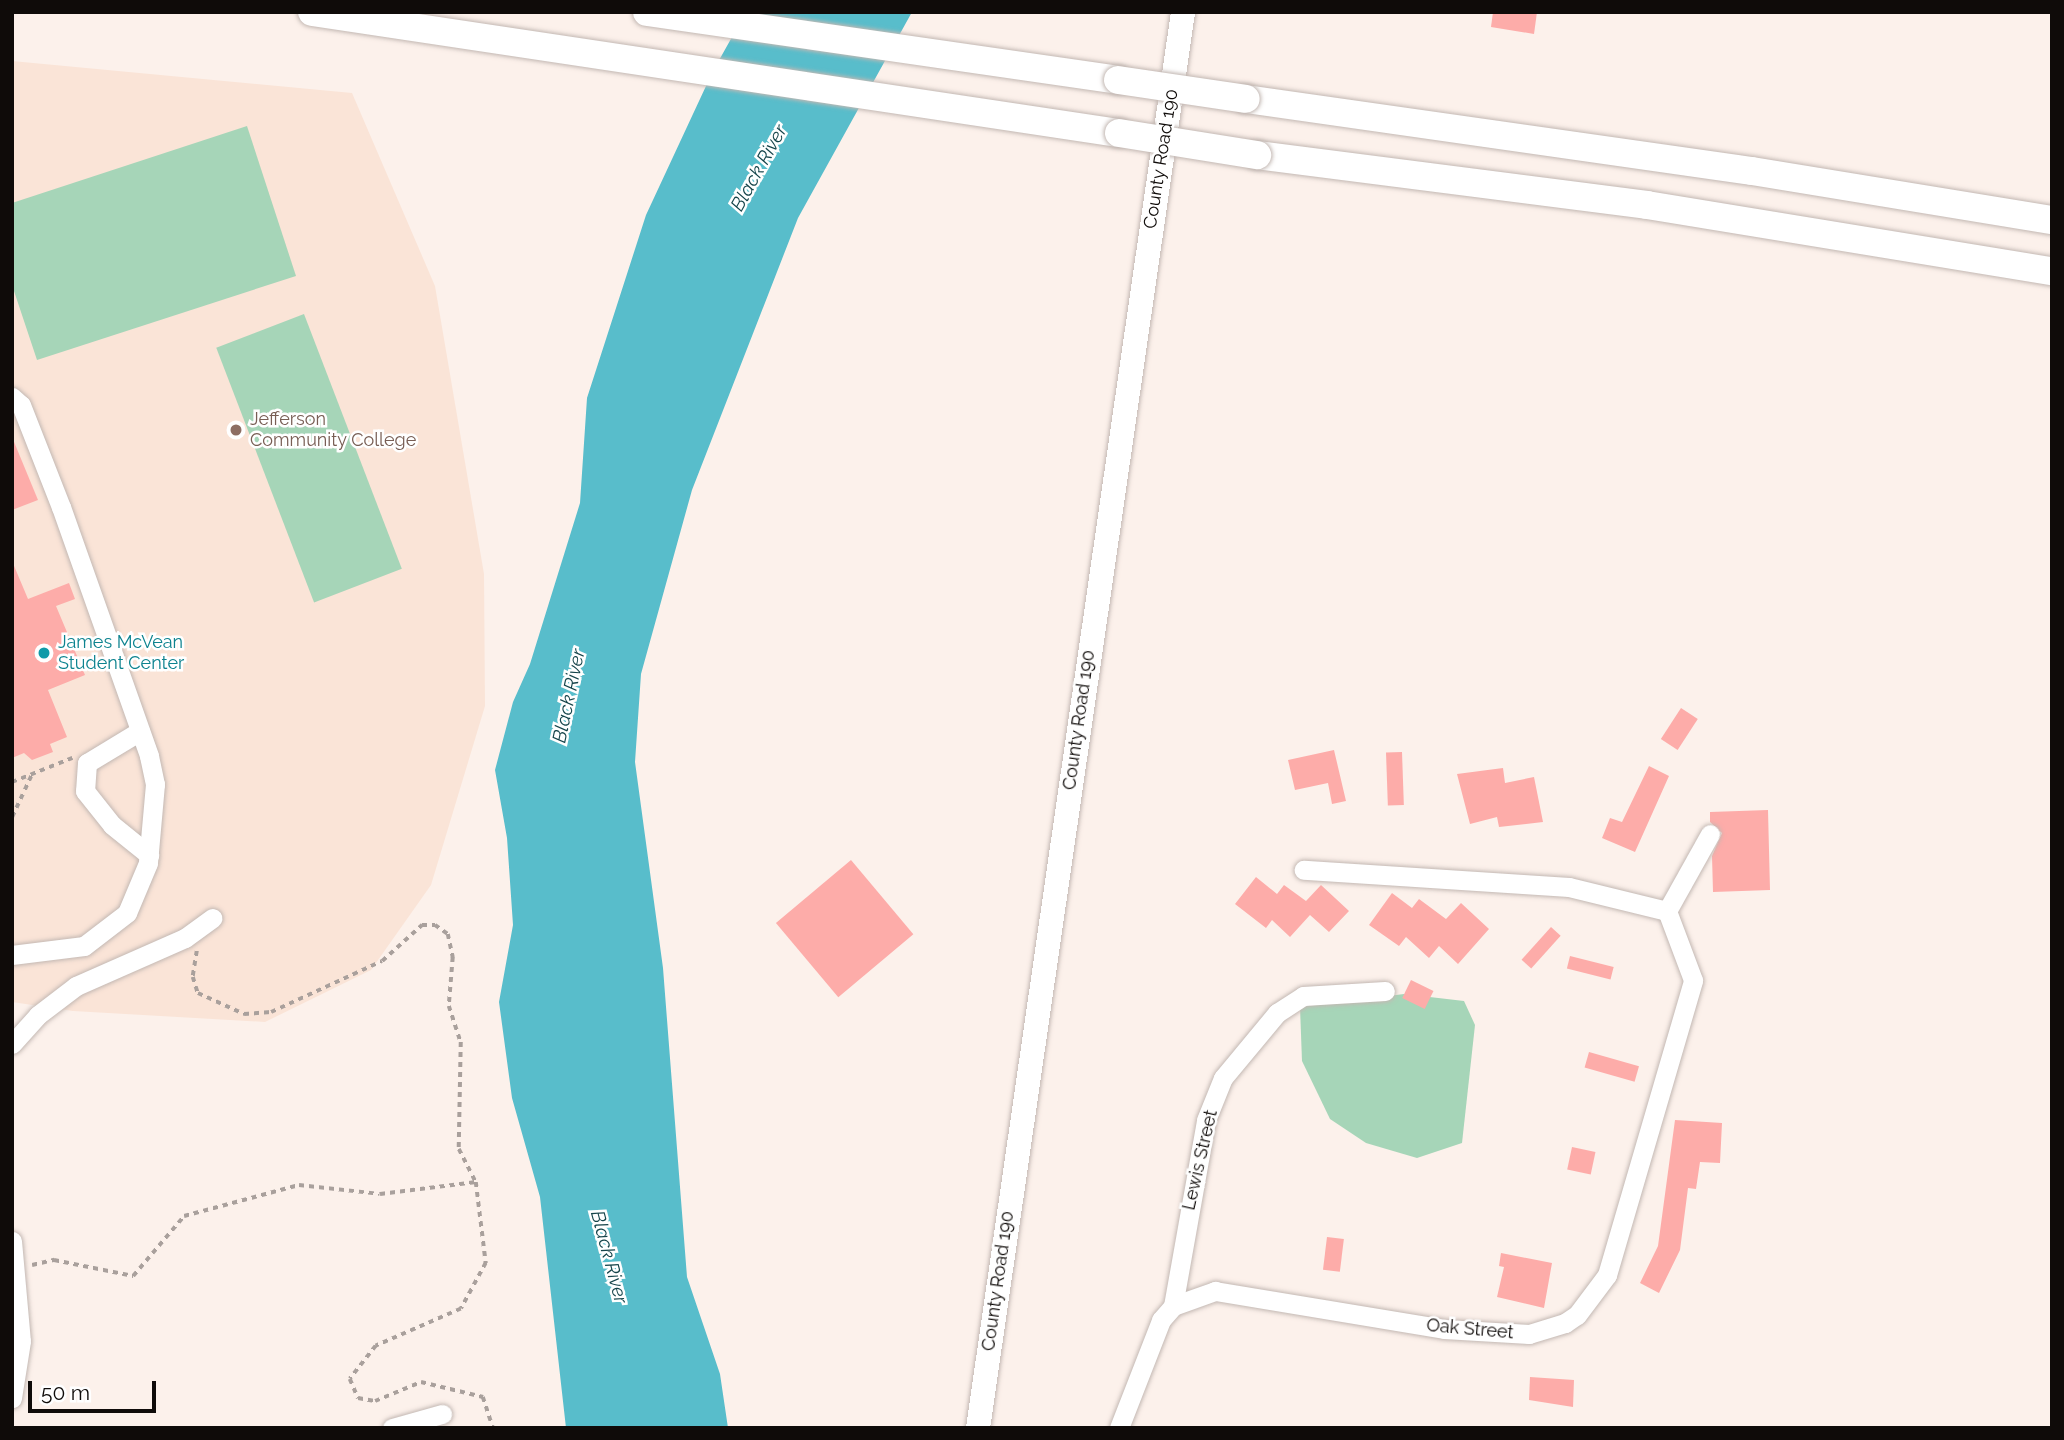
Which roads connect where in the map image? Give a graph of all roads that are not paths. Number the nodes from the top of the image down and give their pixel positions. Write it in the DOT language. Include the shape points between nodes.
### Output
graph roads {
  1 [pos="312,12"];
  2 [pos="647,12"];
  3 [pos="1183,12"];
  4 [pos="2052,220"];
  5 [pos="2052,271"];
  6 [pos="12,397"];
  7 [pos="140,731"];
  8 [pos="1710,834"];
  9 [pos="149,855"];
  10 [pos="1304,870"];
  11 [pos="1667,911"];
  12 [pos="207,923"];
  13 [pos="12,955"];
  14 [pos="1385,991"];
  15 [pos="12,1044"];
  16 [pos="12,1241"];
  17 [pos="1173,1306"];
  18 [pos="12,1398"];
  19 [pos="442,1414"];
  20 [pos="392,1428"];
  21 [pos="978,1428"];
  22 [pos="1119,1428"];
  1 -- 5 [label="highway, bridge" via="913,99 1257,155 1647,205"];
  2 -- 4 [label="highway, bridge" via="1738,169"];
  3 -- 21 [label="main road, County Road 190"];
  6 -- 7 [label="street" via="21,405 61,507"];
  7 -- 9 [label="street" via="155,784"];
  7 -- 9 [label="street" via="87,763 85,791 112,825"];
  8 -- 11 [label="street"];
  9 -- 13 [label="street" via="139,894 103,936 64,951"];
  10 -- 11 [label="street" via="1569,887"];
  11 -- 17 [label="street, Oak Street" via="1693,980 1607,1275 1595,1296 1565,1323 1530,1334 1494,1334 1215,1292"];
  12 -- 15 [label="street" via="185,938 76,986 38,1015"];
  14 -- 17 [label="street, Lewis Street" via="1303,996 1277,1013 1230,1068 1206,1120"];
  16 -- 18 [label="street" via="21,1341"];
  17 -- 22 [label="street, Lewis Street" via="1161,1320"];
  19 -- 20 [label="street"];
}
